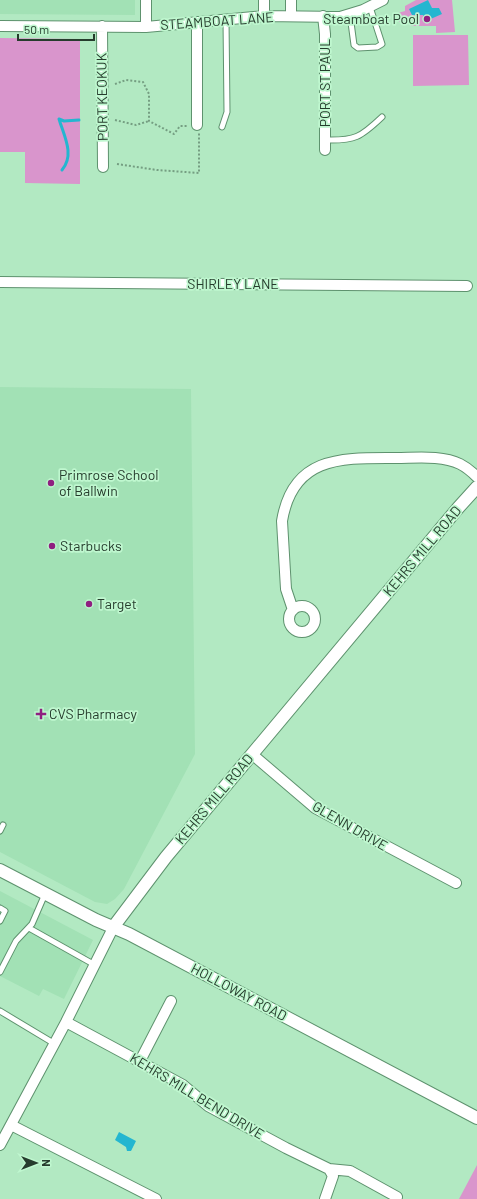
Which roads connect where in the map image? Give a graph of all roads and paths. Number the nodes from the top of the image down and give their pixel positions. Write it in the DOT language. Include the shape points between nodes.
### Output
graph roads {
  1 [pos="146,0"];
  2 [pos="264,0"];
  3 [pos="291,0"];
  4 [pos="383,0"];
  5 [pos="370,7"];
  6 [pos="350,15"];
  7 [pos="264,16"];
  8 [pos="291,16"];
  9 [pos="324,16"];
  10 [pos="226,18"];
  11 [pos="197,22"];
  12 [pos="0,26"];
  13 [pos="102,26"];
  14 [pos="146,27"];
  15 [pos="115,84"];
  16 [pos="382,117"];
  17 [pos="115,120"];
  18 [pos="149,121"];
  19 [pos="197,125"];
  20 [pos="222,127"];
  21 [pos="325,145"];
  22 [pos="117,164"];
  23 [pos="103,167"];
  24 [pos="0,282"];
  25 [pos="467,286"];
  26 [pos="477,477"];
  27 [pos="477,487"];
  28 [pos="293,610"];
  29 [pos="252,755"];
  30 [pos="3,825"];
  31 [pos="0,831"];
  32 [pos="0,870"];
  33 [pos="456,883"];
  34 [pos="46,893"];
  35 [pos="0,908"];
  36 [pos="0,921"];
  37 [pos="114,926"];
  38 [pos="29,928"];
  39 [pos="95,965"];
  40 [pos="0,972"];
  41 [pos="171,1001"];
  42 [pos="0,1011"];
  43 [pos="66,1022"];
  44 [pos="55,1044"];
  45 [pos="140,1061"];
  46 [pos="477,1118"];
  47 [pos="11,1125"];
  48 [pos="0,1144"];
  49 [pos="329,1169"];
  50 [pos="397,1197"];
  51 [pos="156,1199"];
  52 [pos="326,1199"];
  1 -- 14 [label="street"];
  2 -- 7 [label="street"];
  3 -- 8 [label="street"];
  4 -- 5 [label="street, STEAMBOAT LANE"];
  5 -- 6 [label="street, STEAMBOAT LANE"];
  5 -- 6 [label="lane" via="382,44 377,47 358,48 354,45"];
  6 -- 9 [label="street, STEAMBOAT LANE"];
  7 -- 8 [label="street, STEAMBOAT LANE"];
  7 -- 10 [label="street, STEAMBOAT LANE"];
  8 -- 9 [label="street, STEAMBOAT LANE"];
  9 -- 21 [label="street, PORT ST PAUL"];
  10 -- 11 [label="street, STEAMBOAT LANE"];
  10 -- 20 [label="lane" via="227,112"];
  11 -- 14 [label="street, STEAMBOAT LANE"];
  11 -- 19 [label="street"];
  12 -- 13 [label="street, STEAMBOAT LANE"];
  13 -- 14 [label="street, STEAMBOAT LANE"];
  13 -- 23 [label="street, PORT KEOKUK"];
  15 -- 18 [label="path" via="126,80 143,82 149,94"];
  16 -- 21 [label="lane" via="366,132 355,138"];
  17 -- 18 [label="path" via="136,125"];
  18 -- 19 [label="path" via="174,134 180,126"];
  19 -- 22 [label="path" via="199,173"];
  24 -- 25 [label="street, SHIRLEY LANE"];
  26 -- 28 [label="street" via="461,464 451,460 431,459 351,458 329,462 310,471 291,494 282,521 286,589"];
  27 -- 29 [label="street, KEHRS MILL ROAD"];
  29 -- 33 [label="street, GLENN DRIVE" via="315,808"];
  29 -- 37 [label="street, KEHRS MILL ROAD" via="166,857"];
  30 -- 31 [label="lane"];
  32 -- 34 [label="street, HOLLOWAY ROAD"];
  34 -- 37 [label="street, HOLLOWAY ROAD" via="96,920"];
  34 -- 38 [label="lane"];
  35 -- 36 [label="lane" via="5,911"];
  37 -- 39 [label="street, KEHRS MILL ROAD"];
  37 -- 46 [label="street, HOLLOWAY ROAD"];
  38 -- 39 [label="lane"];
  38 -- 40 [label="lane" via="16,941"];
  39 -- 43 [label="street, KEHRS MILL ROAD"];
  41 -- 45 [label="street"];
  42 -- 44 [label="lane"];
  43 -- 44 [label="street, KEHRS MILL ROAD"];
  43 -- 45 [label="street, KEHRS MILL BEND DRIVE"];
  44 -- 47 [label="street, KEHRS MILL ROAD"];
  45 -- 49 [label="street, KEHRS MILL BEND DRIVE" via="183,1085 208,1106"];
  47 -- 48 [label="street, KEHRS MILL ROAD"];
  47 -- 51 [label="street"];
  49 -- 50 [label="street, KEHRS MILL BEND DRIVE" via="350,1171"];
  49 -- 52 [label="street" via="333,1176"];
}
